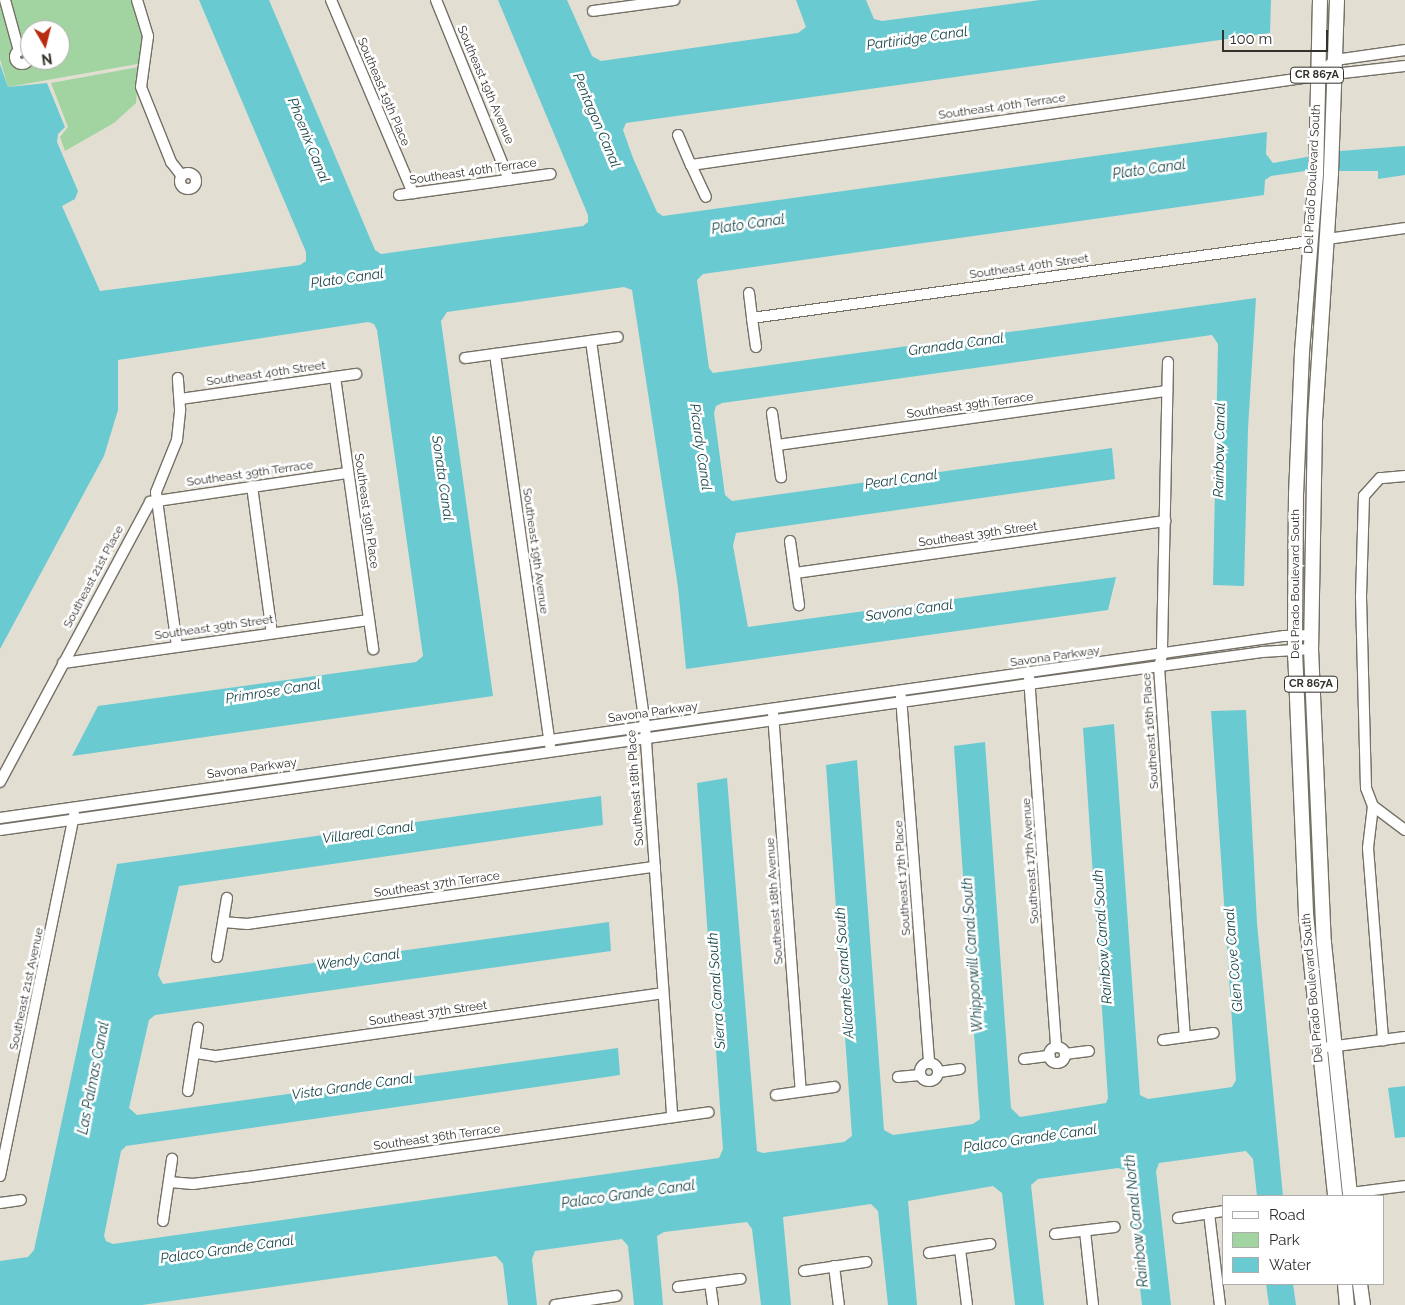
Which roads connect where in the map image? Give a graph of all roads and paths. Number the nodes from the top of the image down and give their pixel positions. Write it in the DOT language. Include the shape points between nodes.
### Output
graph roads {
  1 [pos="5,0"];
  2 [pos="138,0"];
  3 [pos="331,0"];
  4 [pos="436,0"];
  5 [pos="674,0"];
  6 [pos="1320,0"];
  7 [pos="1337,0"];
  8 [pos="630,3"];
  9 [pos="593,12"];
  10 [pos="20,50"];
  11 [pos="1405,50"];
  12 [pos="1405,66"];
  13 [pos="1335,67"];
  14 [pos="1317,76"];
  15 [pos="678,135"];
  16 [pos="691,165"];
  17 [pos="551,174"];
  18 [pos="182,176"];
  19 [pos="509,180"];
  20 [pos="413,193"];
  21 [pos="399,194"];
  22 [pos="706,197"];
  23 [pos="1312,217"];
  24 [pos="1405,228"];
  25 [pos="1327,240"];
  26 [pos="1310,241"];
  27 [pos="1325,261"];
  28 [pos="749,293"];
  29 [pos="752,318"];
  30 [pos="618,337"];
  31 [pos="590,341"];
  32 [pos="756,347"];
  33 [pos="495,354"];
  34 [pos="465,358"];
  35 [pos="1168,362"];
  36 [pos="356,374"];
  37 [pos="335,377"];
  38 [pos="178,378"];
  39 [pos="1167,391"];
  40 [pos="180,399"];
  41 [pos="772,413"];
  42 [pos="776,445"];
  43 [pos="348,473"];
  44 [pos="1405,476"];
  45 [pos="781,477"];
  46 [pos="252,486"];
  47 [pos="156,499"];
  48 [pos="1165,521"];
  49 [pos="790,541"];
  50 [pos="795,573"];
  51 [pos="799,605"];
  52 [pos="369,620"];
  53 [pos="272,633"];
  54 [pos="1311,642"];
  55 [pos="1295,643"];
  56 [pos="177,646"];
  57 [pos="373,649"];
  58 [pos="1162,655"];
  59 [pos="63,663"];
  60 [pos="1159,667"];
  61 [pos="1029,679"];
  62 [pos="901,697"];
  63 [pos="773,715"];
  64 [pos="645,727"];
  65 [pos="645,738"];
  66 [pos="550,745"];
  67 [pos="334,770"];
  68 [pos="0,782"];
  69 [pos="334,782"];
  70 [pos="1373,806"];
  71 [pos="74,807"];
  72 [pos="0,818"];
  73 [pos="75,820"];
  74 [pos="0,830"];
  75 [pos="1405,830"];
  76 [pos="655,868"];
  77 [pos="227,898"];
  78 [pos="223,922"];
  79 [pos="217,958"];
  80 [pos="663,994"];
  81 [pos="198,1028"];
  82 [pos="1214,1033"];
  83 [pos="1185,1037"];
  84 [pos="1405,1037"];
  85 [pos="1163,1040"];
  86 [pos="1383,1040"];
  87 [pos="1334,1047"];
  88 [pos="1319,1048"];
  89 [pos="1090,1051"];
  90 [pos="1057,1052"];
  91 [pos="196,1053"];
  92 [pos="1024,1060"];
  93 [pos="929,1063"];
  94 [pos="960,1069"];
  95 [pos="939,1072"];
  96 [pos="920,1075"];
  97 [pos="898,1077"];
  98 [pos="834,1087"];
  99 [pos="188,1091"];
  100 [pos="801,1091"];
  101 [pos="776,1095"];
  102 [pos="708,1112"];
  103 [pos="672,1116"];
  104 [pos="172,1159"];
  105 [pos="1331,1164"];
  106 [pos="0,1176"];
  107 [pos="169,1182"];
  108 [pos="1405,1186"];
  109 [pos="1335,1195"];
  110 [pos="1350,1195"];
  111 [pos="22,1200"];
  112 [pos="0,1203"];
  113 [pos="1222,1211"];
  114 [pos="1209,1213"];
  115 [pos="1178,1218"];
  116 [pos="163,1221"];
  117 [pos="1115,1227"];
  118 [pos="1085,1231"];
  119 [pos="1055,1234"];
  120 [pos="990,1244"];
  121 [pos="960,1249"];
  122 [pos="929,1253"];
  123 [pos="866,1262"];
  124 [pos="834,1266"];
  125 [pos="804,1271"];
  126 [pos="740,1278"];
  127 [pos="710,1283"];
  128 [pos="1345,1285"];
  129 [pos="1360,1285"];
  130 [pos="678,1287"];
  131 [pos="616,1296"];
  132 [pos="585,1303"];
  133 [pos="556,1305"];
  134 [pos="713,1305"];
  135 [pos="839,1305"];
  136 [pos="967,1305"];
  137 [pos="1093,1305"];
  138 [pos="1220,1305"];
  139 [pos="1347,1305"];
  140 [pos="1362,1305"];
  1 -- 10 [label="street"];
  2 -- 18 [label="street" via="148,36 141,87 171,162"];
  3 -- 20 [label="street, Southeast 19th Place"];
  4 -- 19 [label="street, Southeast 19th Avenue"];
  5 -- 8 [label="street"];
  6 -- 14 [label="main road, Del Prado Boulevard South / CR 867A"];
  7 -- 13 [label="main road, Del Prado Boulevard South / CR 867A"];
  8 -- 9 [label="street"];
  11 -- 13 [label="street"];
  12 -- 13 [label="street"];
  13 -- 14 [label="street, Southeast 40th Terrace"];
  13 -- 25 [label="main road, Del Prado Boulevard South / CR 867A"];
  14 -- 16 [label="street, Southeast 40th Terrace"];
  14 -- 23 [label="main road, Del Prado Boulevard South / CR 867A" via="1317,150"];
  15 -- 16 [label="street"];
  16 -- 22 [label="street"];
  17 -- 19 [label="street, Southeast 40th Terrace"];
  19 -- 20 [label="street, Southeast 40th Terrace"];
  20 -- 21 [label="street, Southeast 40th Terrace"];
  23 -- 25 [label="main road"];
  23 -- 26 [label="main road, Del Prado Boulevard South / CR 867A"];
  24 -- 25 [label="street"];
  25 -- 27 [label="main road, Del Prado Boulevard South / CR 867A"];
  26 -- 27 [label="main road"];
  26 -- 29 [label="street, Southeast 40th Street"];
  26 -- 55 [label="main road, Del Prado Boulevard South / CR 867A" via="1296,493"];
  27 -- 54 [label="main road, Del Prado Boulevard South / CR 867A" via="1315,427"];
  28 -- 29 [label="street"];
  29 -- 32 [label="street"];
  30 -- 31 [label="street"];
  31 -- 33 [label="street"];
  31 -- 64 [label="street, Southeast 18th Place"];
  33 -- 34 [label="street"];
  33 -- 66 [label="street, Southeast 19th Avenue"];
  35 -- 39 [label="street, Southeast 16th Place"];
  36 -- 37 [label="street, Southeast 40th Street"];
  37 -- 40 [label="street, Southeast 40th Street"];
  37 -- 43 [label="street, Southeast 19th Place"];
  38 -- 40 [label="street, Southeast 21st Place"];
  39 -- 42 [label="street, Southeast 39th Terrace"];
  39 -- 48 [label="street, Southeast 16th Place"];
  40 -- 47 [label="street, Southeast 21st Place" via="177,440 157,486"];
  41 -- 42 [label="street"];
  42 -- 45 [label="street"];
  43 -- 46 [label="street, Southeast 39th Terrace"];
  43 -- 52 [label="street, Southeast 19th Place"];
  44 -- 70 [label="street" via="1380,478 1364,496 1361,597 1365,778"];
  46 -- 47 [label="street, Southeast 39th Terrace"];
  46 -- 53 [label="street"];
  47 -- 56 [label="street"];
  47 -- 59 [label="street, Southeast 21st Place" via="146,508"];
  48 -- 50 [label="street, Southeast 39th Street"];
  48 -- 58 [label="street, Southeast 16th Place"];
  49 -- 50 [label="street"];
  50 -- 51 [label="street"];
  52 -- 53 [label="street, Southeast 39th Street"];
  52 -- 57 [label="street, Southeast 19th Place"];
  53 -- 56 [label="street, Southeast 39th Street"];
  54 -- 55 [label="street, Savona Parkway"];
  54 -- 87 [label="main road, Del Prado Boulevard South / CR 867A" via="1318,870"];
  55 -- 58 [label="street, Savona Parkway"];
  55 -- 60 [label="street, Savona Parkway"];
  55 -- 88 [label="main road, Del Prado Boulevard South / CR 867A" via="1305,896"];
  56 -- 59 [label="street, Southeast 39th Street"];
  58 -- 60 [label="street, Southeast 16th Place"];
  58 -- 61 [label="street, Savona Parkway"];
  59 -- 68 [label="street, Southeast 21st Place"];
  60 -- 61 [label="street, Savona Parkway"];
  60 -- 83 [label="street, Southeast 16th Place"];
  61 -- 62 [label="street, Savona Parkway"];
  61 -- 90 [label="street, Southeast 17th Avenue"];
  62 -- 63 [label="street, Savona Parkway"];
  62 -- 93 [label="street, Southeast 17th Place"];
  63 -- 64 [label="street, Savona Parkway"];
  63 -- 65 [label="street, Savona Parkway"];
  63 -- 100 [label="street, Southeast 18th Avenue"];
  64 -- 65 [label="street, Southeast 18th Place"];
  64 -- 66 [label="street, Savona Parkway"];
  65 -- 66 [label="street, Savona Parkway"];
  65 -- 76 [label="street, Southeast 18th Place"];
  66 -- 67 [label="street, Savona Parkway"];
  66 -- 69 [label="street, Savona Parkway"];
  67 -- 69 [label="street"];
  67 -- 71 [label="street, Savona Parkway"];
  69 -- 73 [label="street, Savona Parkway"];
  70 -- 75 [label="street"];
  70 -- 86 [label="street" via="1368,848"];
  71 -- 72 [label="street, Savona Parkway"];
  71 -- 73 [label="street, Southeast 21st Avenue"];
  73 -- 74 [label="street, Savona Parkway"];
  73 -- 106 [label="street, Southeast 21st Avenue"];
  76 -- 78 [label="street, Southeast 37th Terrace" via="256,923"];
  76 -- 80 [label="street, Southeast 18th Place"];
  77 -- 78 [label="street"];
  78 -- 79 [label="street"];
  80 -- 91 [label="street, Southeast 37th Street" via="216,1056"];
  80 -- 103 [label="street, Southeast 18th Place"];
  81 -- 91 [label="street"];
  82 -- 83 [label="street"];
  83 -- 85 [label="street"];
  84 -- 86 [label="street"];
  86 -- 87 [label="street"];
  87 -- 88 [label="street"];
  87 -- 110 [label="main road, Del Prado Boulevard South / CR 867A"];
  88 -- 105 [label="main road, Del Prado Boulevard South / CR 867A"];
  89 -- 90 [label="street"];
  90 -- 92 [label="street"];
  91 -- 99 [label="street"];
  93 -- 95 [label="street" via="937,1066"];
  93 -- 96 [label="street" via="921,1067"];
  94 -- 95 [label="street"];
  95 -- 96 [label="street" via="935,1080 929,1082"];
  96 -- 97 [label="street"];
  98 -- 100 [label="street"];
  100 -- 101 [label="street"];
  102 -- 103 [label="street, Southeast 36th Terrace"];
  103 -- 107 [label="street, Southeast 36th Terrace" via="229,1180 184,1185"];
  104 -- 107 [label="street"];
  105 -- 109 [label="main road, Del Prado Boulevard South / CR 867A"];
  105 -- 110 [label="main road"];
  107 -- 116 [label="street"];
  108 -- 110 [label="street"];
  111 -- 112 [label="street"];
  113 -- 114 [label="street"];
  114 -- 115 [label="street"];
  114 -- 138 [label="street"];
  117 -- 118 [label="street"];
  118 -- 119 [label="street"];
  118 -- 137 [label="street"];
  120 -- 121 [label="street"];
  121 -- 122 [label="street"];
  121 -- 136 [label="street"];
  123 -- 124 [label="street"];
  124 -- 125 [label="street"];
  124 -- 135 [label="street"];
  126 -- 127 [label="street"];
  127 -- 130 [label="street"];
  127 -- 134 [label="street"];
  128 -- 139 [label="main road"];
  129 -- 140 [label="main road"];
  131 -- 132 [label="street"];
  132 -- 133 [label="street"];
}
